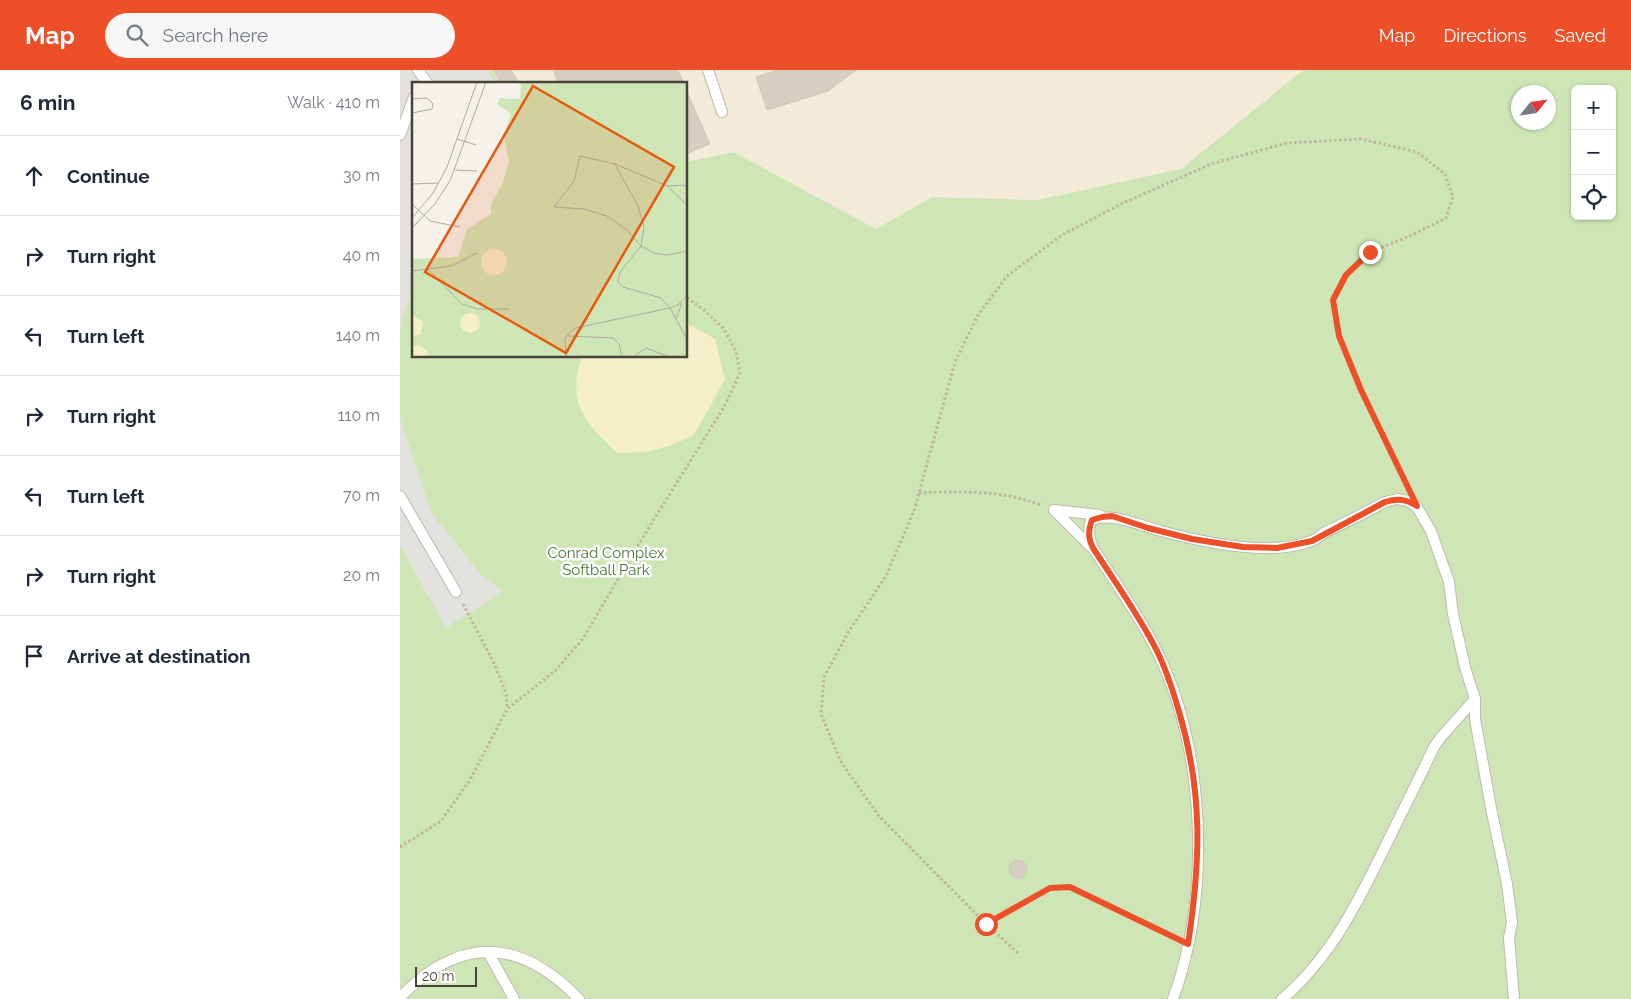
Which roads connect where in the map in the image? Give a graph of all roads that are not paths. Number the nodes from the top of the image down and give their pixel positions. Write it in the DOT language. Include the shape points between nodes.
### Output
graph roads {
  1 [pos="708,70"];
  2 [pos="412,102"];
  3 [pos="722,112"];
  4 [pos="400,135"];
  5 [pos="400,496"];
  6 [pos="1112,516"];
  7 [pos="1093,548"];
  8 [pos="456,592"];
  9 [pos="1476,700"];
  10 [pos="488,952"];
  11 [pos="400,997"];
  12 [pos="514,999"];
  13 [pos="579,999"];
  14 [pos="1172,999"];
  15 [pos="1282,999"];
  16 [pos="1514,999"];
  1 -- 3 [label="lane"];
  2 -- 4 [label="lane"];
  5 -- 8 [label="lane"];
  6 -- 7 [label="lane" via="1092,520 1088,529"];
  6 -- 7 [label="lane" via="1054,510"];
  6 -- 9 [label="lane" via="1192,539 1243,547 1277,548 1312,541 1385,502 1408,501 1417,506 1431,531 1449,582 1463,658"];
  7 -- 14 [label="lane" via="1136,612 1157,651 1186,734 1194,779 1198,810 1194,903 1180,980"];
  9 -- 15 [label="lane" via="1434,747 1338,935 1317,964"];
  9 -- 16 [label="lane" via="1475,719 1512,922 1509,938"];
  10 -- 11 [label="lane" via="456,958 440,965"];
  10 -- 12 [label="lane"];
  10 -- 13 [label="lane" via="512,955 534,963"];
}
